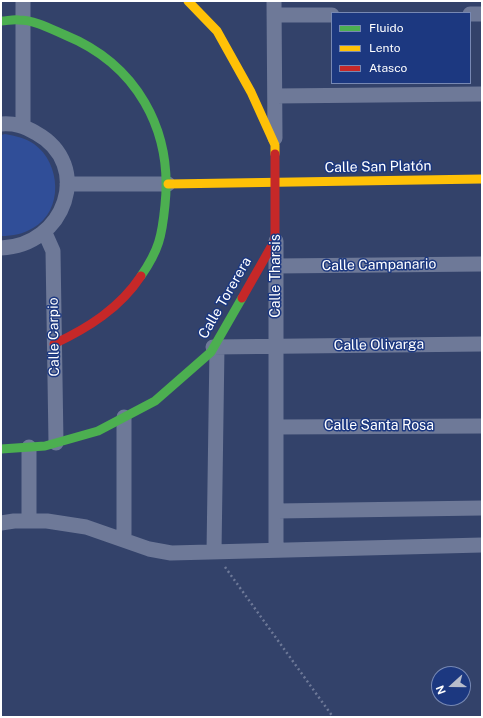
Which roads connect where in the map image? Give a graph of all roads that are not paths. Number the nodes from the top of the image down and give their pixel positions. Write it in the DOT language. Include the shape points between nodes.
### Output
graph roads {
  1 [pos="23,1"];
  2 [pos="188,1"];
  3 [pos="274,8"];
  4 [pos="471,14"];
  5 [pos="482,14"];
  6 [pos="331,15"];
  7 [pos="23,20"];
  8 [pos="1,21"];
  9 [pos="482,94"];
  10 [pos="275,96"];
  11 [pos="1,124"];
  12 [pos="23,126"];
  13 [pos="275,145"];
  14 [pos="482,179"];
  15 [pos="275,182"];
  16 [pos="67,184"];
  17 [pos="168,184"];
  18 [pos="45,233"];
  19 [pos="276,240"];
  20 [pos="1,248"];
  21 [pos="482,264"];
  22 [pos="276,266"];
  23 [pos="54,344"];
  24 [pos="482,344"];
  25 [pos="215,347"];
  26 [pos="276,347"];
  27 [pos="124,417"];
  28 [pos="277,426"];
  29 [pos="482,426"];
  30 [pos="56,442"];
  31 [pos="29,447"];
  32 [pos="1,449"];
  33 [pos="482,508"];
  34 [pos="277,511"];
  35 [pos="29,521"];
  36 [pos="1,524"];
  37 [pos="124,540"];
  38 [pos="482,545"];
  39 [pos="276,550"];
  40 [pos="214,552"];
  1 -- 7 [label="street"];
  2 -- 13 [label="street" via="217,31 251,92"];
  3 -- 6 [label="street"];
  3 -- 10 [label="street, Calle Tharsis"];
  4 -- 5 [label="street"];
  7 -- 8 [label="street"];
  7 -- 12 [label="street"];
  7 -- 17 [label="street" via="69,35 103,54 127,77 147,104 160,134"];
  9 -- 10 [label="street"];
  10 -- 13 [label="street, Calle Tharsis"];
  11 -- 12 [label="street"];
  12 -- 16 [label="street" via="41,136 54,148 63,164"];
  13 -- 15 [label="street, Calle Tharsis"];
  14 -- 15 [label="street, Calle San Platón"];
  15 -- 17 [label="street, Calle San Platón"];
  15 -- 19 [label="street, Calle Tharsis"];
  16 -- 17 [label="street"];
  16 -- 18 [label="street" via="65,203"];
  17 -- 23 [label="street" via="168,198 158,247 130,293 102,318 79,333"];
  18 -- 20 [label="street" via="19,247"];
  18 -- 23 [label="street, Calle Carpio" via="53,251"];
  19 -- 22 [label="street, Calle Tharsis"];
  19 -- 25 [label="street, Calle Torerera"];
  21 -- 22 [label="street, Calle Campanario"];
  22 -- 26 [label="street, Calle Tharsis"];
  23 -- 30 [label="street, Calle Carpio"];
  24 -- 26 [label="street, Calle Olivarga"];
  25 -- 26 [label="street, Calle Olivarga"];
  25 -- 27 [label="street, Calle Torerera" via="155,401"];
  25 -- 40 [label="street"];
  26 -- 28 [label="street, Calle Tharsis"];
  27 -- 30 [label="street, Calle Torerera" via="98,431"];
  27 -- 37 [label="street"];
  28 -- 29 [label="street, Calle Santa Rosa"];
  28 -- 34 [label="street, Calle Tharsis"];
  30 -- 31 [label="street, Calle Torerera"];
  31 -- 32 [label="street, Calle Torerera"];
  31 -- 35 [label="street"];
  33 -- 34 [label="street"];
  34 -- 39 [label="street, Calle Tharsis"];
  35 -- 36 [label="street"];
  35 -- 37 [label="street" via="86,527"];
  37 -- 40 [label="street" via="149,550 171,553"];
  38 -- 39 [label="street"];
  39 -- 40 [label="street"];
}
